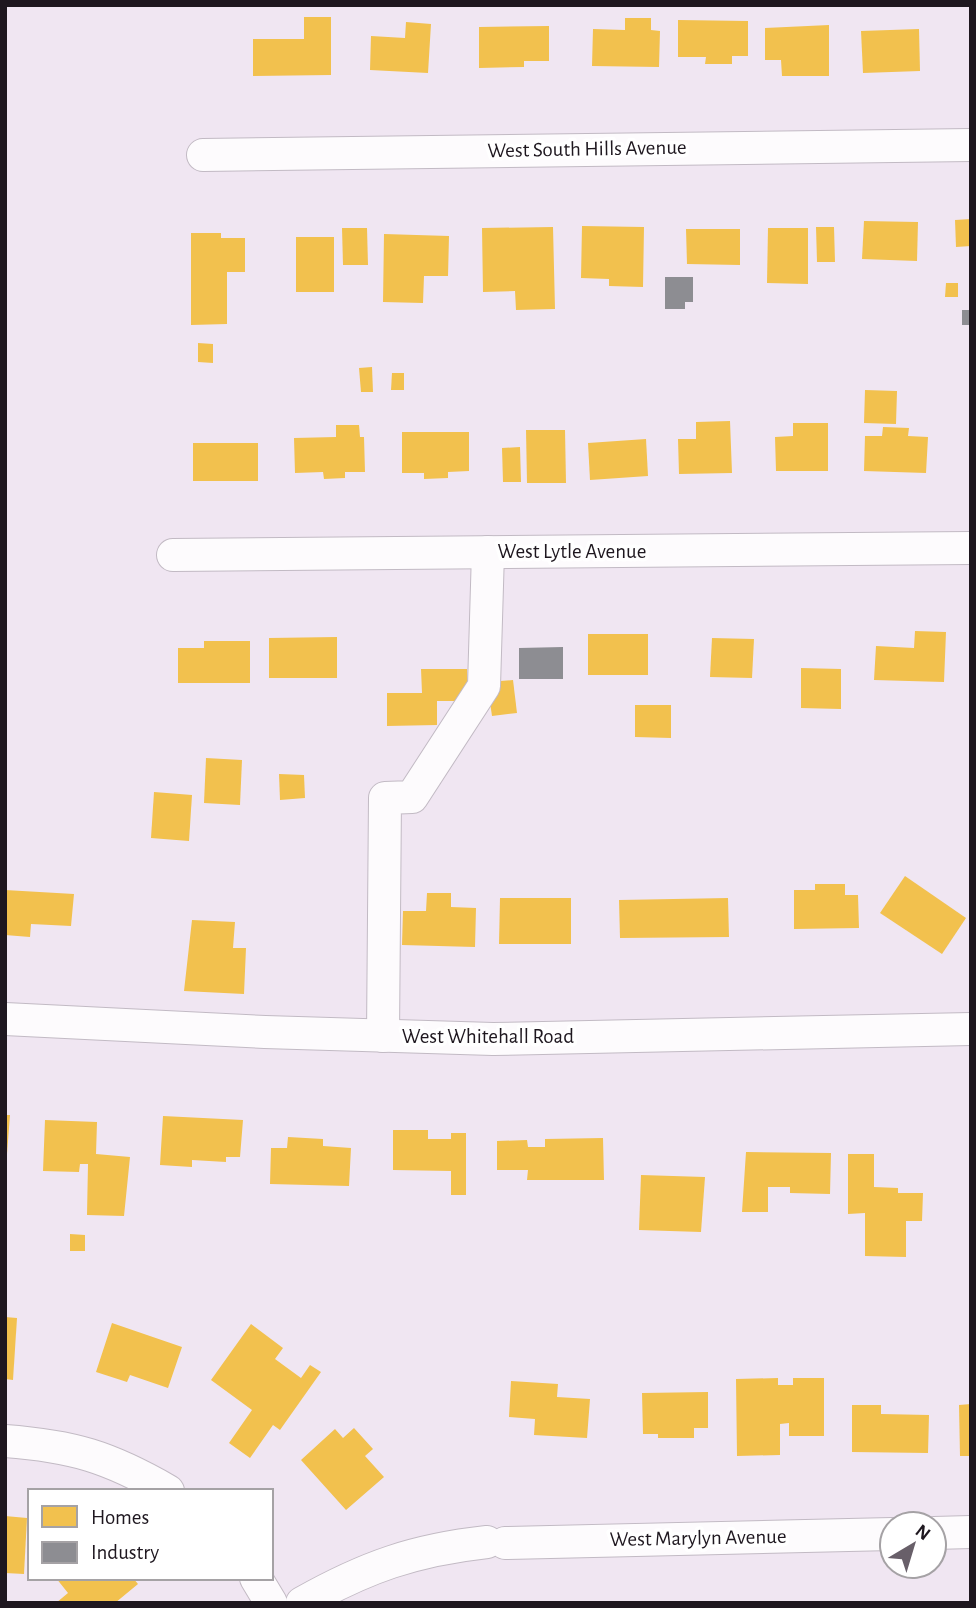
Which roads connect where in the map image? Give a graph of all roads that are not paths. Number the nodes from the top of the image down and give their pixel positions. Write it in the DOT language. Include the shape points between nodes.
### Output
graph roads {
  1 [pos="971,145"];
  2 [pos="203,155"];
  3 [pos="971,548"];
  4 [pos="488,552"];
  5 [pos="173,555"];
  6 [pos="5,1019"];
  7 [pos="971,1029"];
  8 [pos="383,1036"];
  9 [pos="5,1441"];
  10 [pos="165,1489"];
  11 [pos="971,1532"];
  12 [pos="948,1533"];
  13 [pos="878,1534"];
  14 [pos="257,1580"];
  15 [pos="271,1603"];
  16 [pos="302,1603"];
  1 -- 2 [label="street, West South Hills Avenue"];
  3 -- 4 [label="street, West Lytle Avenue"];
  4 -- 5 [label="street, West Lytle Avenue"];
  4 -- 8 [label="street" via="484,686 412,796 385,798"];
  6 -- 8 [label="street, West Whitehall Road"];
  7 -- 8 [label="street, West Whitehall Road"];
  9 -- 10 [label="street" via="74,1449 105,1458"];
  11 -- 12 [label="street"];
  13 -- 16 [label="street, West Marylyn Avenue" via="496,1542 430,1549 390,1560"];
  14 -- 15 [label="street"];
}
